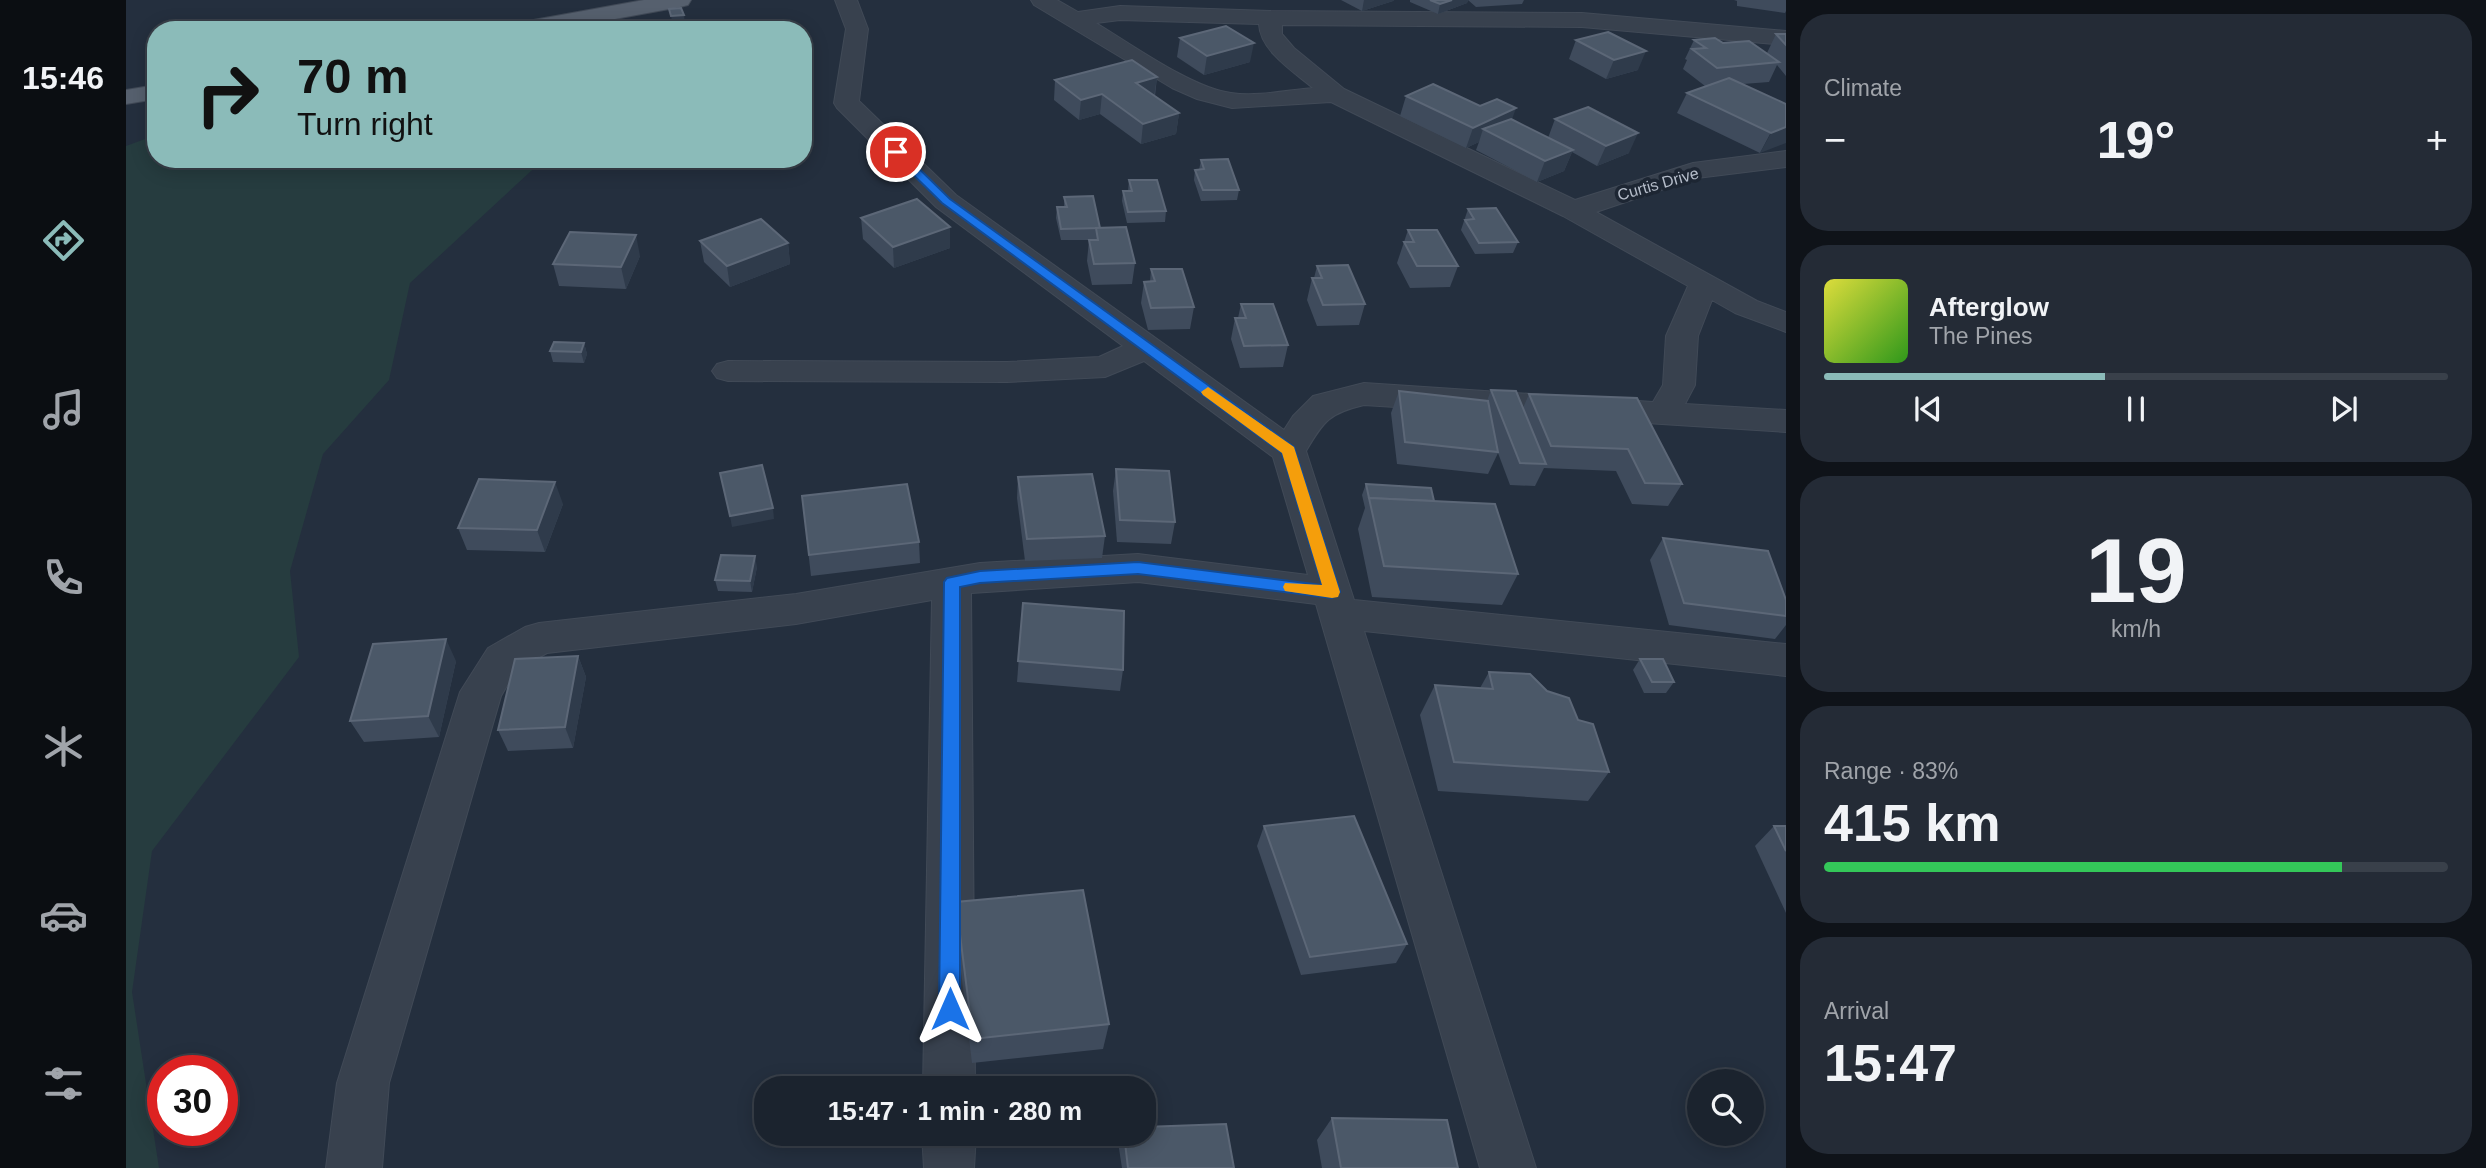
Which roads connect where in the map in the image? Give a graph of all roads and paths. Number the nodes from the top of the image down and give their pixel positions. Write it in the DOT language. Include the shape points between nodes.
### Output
graph roads {
  1 [pos="680,0"];
  2 [pos="846,0"];
  3 [pos="1042,0"];
  4 [pos="1270,18"];
  5 [pos="1075,19"];
  6 [pos="566,21"];
  7 [pos="1786,38"];
  8 [pos="147,94"];
  9 [pos="1335,94"];
  10 [pos="126,97"];
  11 [pos="1786,159"];
  12 [pos="1573,209"];
  13 [pos="1704,283"];
  14 [pos="1786,323"];
  15 [pos="1146,347"];
  16 [pos="728,371"];
  17 [pos="1662,412"];
  18 [pos="1786,421"];
  19 [pos="1289,451"];
  20 [pos="952,582"];
  21 [pos="1337,603"];
  22 [pos="1786,660"];
  23 [pos="949,1076"];
  24 [pos="354,1168"];
  25 [pos="1508,1168"];
  1 -- 6 [label="main road"];
  2 -- 15 [label="street" via="857,29 846,103 946,201"];
  3 -- 5 [label="street"];
  4 -- 5 [label="street" via="1120,13"];
  4 -- 7 [label="street" via="1582,20"];
  4 -- 9 [label="street" via="1271,35 1286,53"];
  5 -- 9 [label="street" via="1206,94 1233,101"];
  8 -- 10 [label="main road"];
  9 -- 12 [label="street"];
  11 -- 12 [label="street, Curtis Drive" via="1693,171"];
  12 -- 13 [label="street"];
  13 -- 14 [label="street"];
  13 -- 17 [label="street" via="1682,336 1679,386"];
  15 -- 16 [label="street" via="1105,367 1007,372"];
  15 -- 19 [label="street"];
  17 -- 18 [label="street"];
  17 -- 19 [label="street" via="1364,394 1325,404 1305,424"];
  19 -- 21 [label="street"];
  20 -- 21 [label="street" via="1138,568"];
  20 -- 23 [label="street"];
  20 -- 24 [label="street" via="796,609 539,638 502,659 481,692 363,1083"];
  21 -- 22 [label="street"];
  21 -- 25 [label="street"];
}
